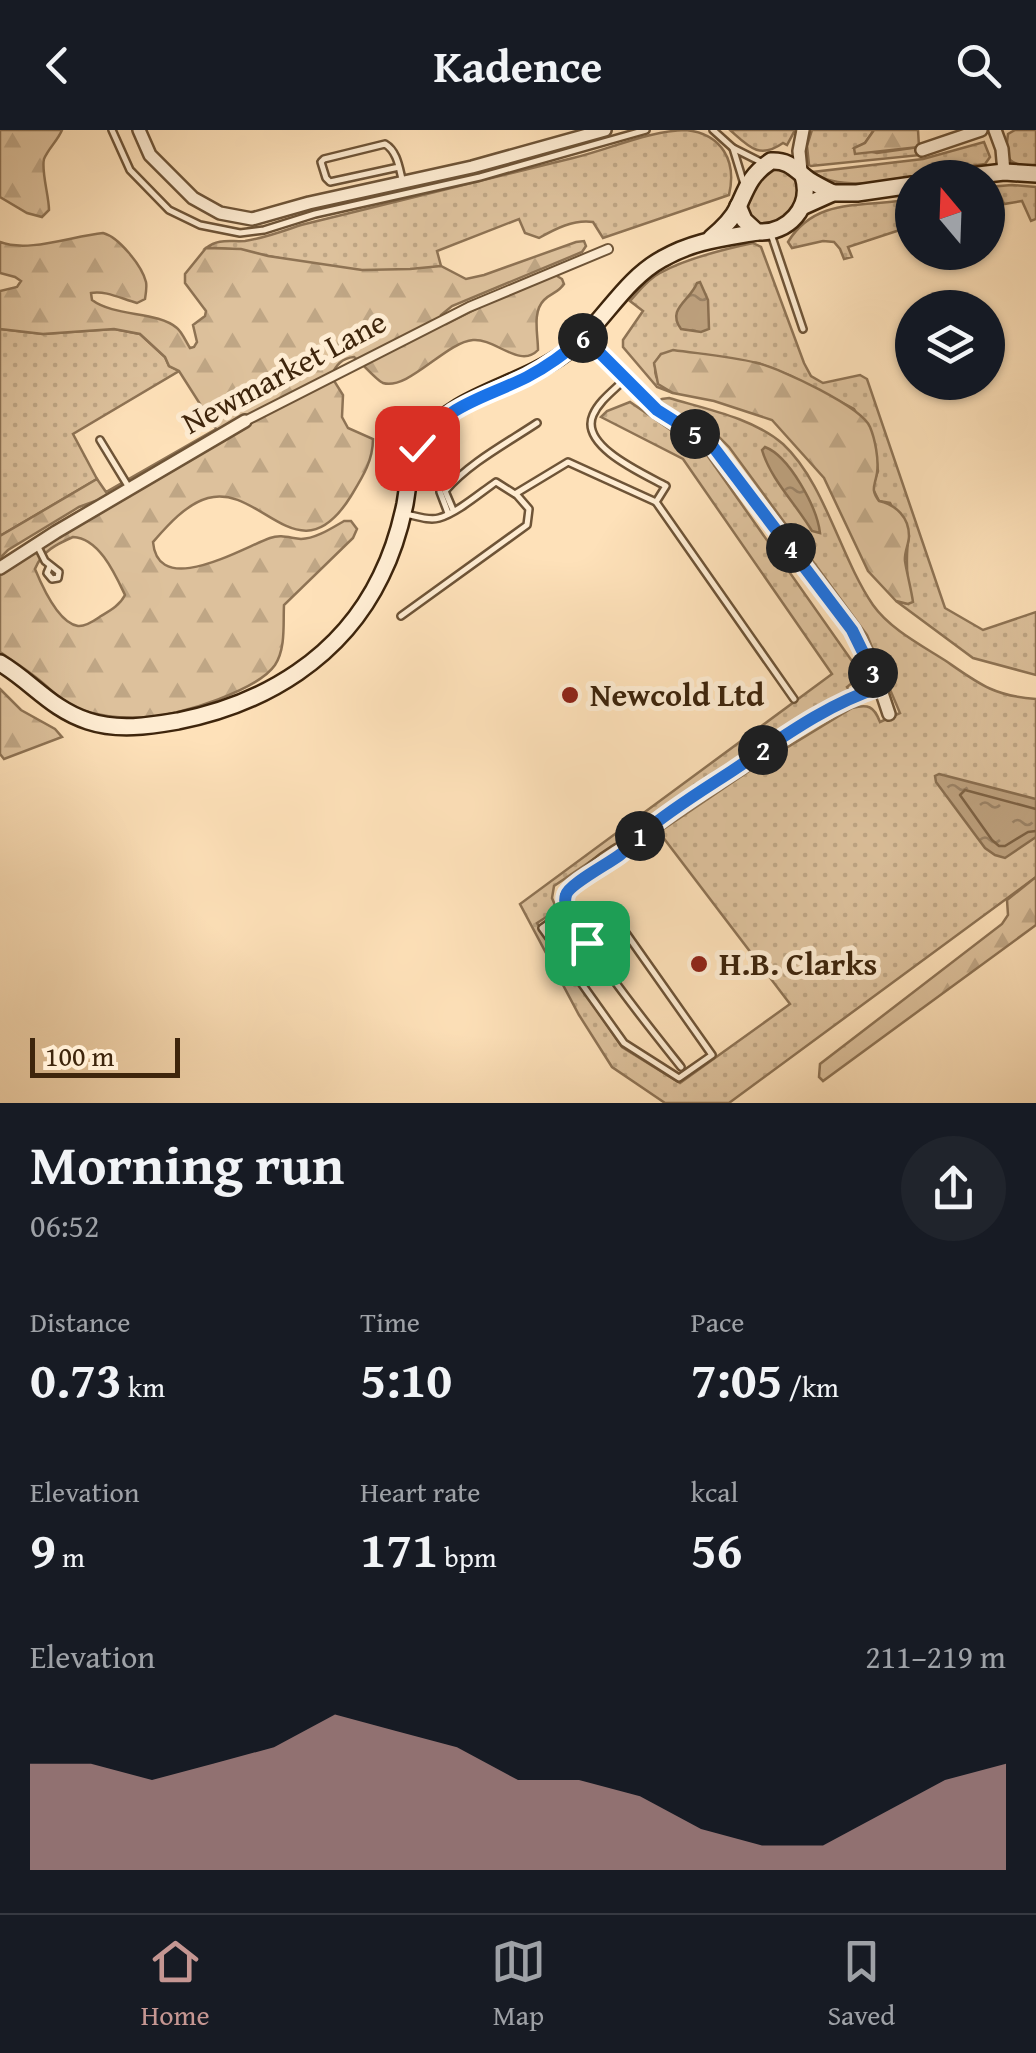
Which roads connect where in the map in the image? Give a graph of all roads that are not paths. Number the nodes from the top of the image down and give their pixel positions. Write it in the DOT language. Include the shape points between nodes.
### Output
graph roads {
  1 [pos="112,130"];
  2 [pos="139,130"];
  3 [pos="604,130"];
  4 [pos="646,130"];
  5 [pos="713,130"];
  6 [pos="980,130"];
  7 [pos="995,130"];
  8 [pos="802,136"];
  9 [pos="734,148"];
  10 [pos="922,150"];
  11 [pos="1003,160"];
  12 [pos="770,162"];
  13 [pos="399,167"];
  14 [pos="1005,172"];
  15 [pos="802,174"];
  16 [pos="1036,174"];
  17 [pos="404,182"];
  18 [pos="745,187"];
  19 [pos="895,188"];
  20 [pos="833,193"];
  21 [pos="738,206"];
  22 [pos="804,206"];
  23 [pos="764,231"];
  24 [pos="712,238"];
  25 [pos="608,249"];
  26 [pos="803,329"];
  27 [pos="584,337"];
  28 [pos="626,378"];
  29 [pos="245,421"];
  30 [pos="538,423"];
  31 [pos="100,440"];
  32 [pos="129,489"];
  33 [pos="515,494"];
  34 [pos="656,502"];
  35 [pos="451,511"];
  36 [pos="402,513"];
  37 [pos="36,545"];
  38 [pos="50,566"];
  39 [pos="0,568"];
  40 [pos="401,616"];
  41 [pos="0,663"];
  42 [pos="880,687"];
  43 [pos="794,699"];
  44 [pos="889,714"];
  45 [pos="571,918"];
  46 [pos="681,1067"];
  1 -- 4 [label="lane" via="127,164 169,210 240,233"];
  2 -- 17 [label="street" via="150,155 193,198 240,218"];
  3 -- 17 [label="street"];
  5 -- 9 [label="lane"];
  6 -- 10 [label="street"];
  7 -- 11 [label="street"];
  8 -- 12 [label="street"];
  8 -- 15 [label="street"];
  9 -- 12 [label="lane"];
  9 -- 18 [label="lane"];
  12 -- 15 [label="main road" via="788,162"];
  12 -- 18 [label="main road"];
  13 -- 13 [label="lane" via="330,182 321,162 385,144"];
  13 -- 17 [label="lane"];
  14 -- 16 [label="main road"];
  15 -- 20 [label="main road"];
  15 -- 22 [label="main road"];
  18 -- 21 [label="main road"];
  19 -- 20 [label="main road"];
  20 -- 22 [label="main road"];
  21 -- 23 [label="main road" via="744,220"];
  21 -- 24 [label="main road"];
  22 -- 23 [label="main road" via="787,224"];
  23 -- 24 [label="main road"];
  23 -- 26 [label="lane"];
  24 -- 27 [label="main road" via="640,274"];
  25 -- 29 [label="street, Newmarket Lane" via="469,307"];
  27 -- 28 [label="street"];
  27 -- 36 [label="main road" via="544,368 436,424 413,458"];
  28 -- 34 [label="lane" via="598,406 592,432 600,446 666,486"];
  28 -- 42 [label="street" via="657,410 711,444 852,630"];
  29 -- 32 [label="street, Newmarket Lane"];
  30 -- 35 [label="lane" via="445,491"];
  31 -- 32 [label="lane"];
  32 -- 37 [label="street, Newmarket Lane"];
  33 -- 34 [label="lane" via="568,462"];
  33 -- 35 [label="lane" via="496,482"];
  33 -- 40 [label="lane" via="529,508 527,525"];
  34 -- 43 [label="lane"];
  35 -- 36 [label="lane" via="439,518"];
  36 -- 41 [label="main road" via="387,562 350,627 300,672 234,705 155,725 101,724 48,701"];
  37 -- 38 [label="lane"];
  37 -- 39 [label="street, Newmarket Lane"];
  42 -- 44 [label="street"];
  42 -- 45 [label="lane" via="813,716 641,834 565,896"];
  45 -- 45 [label="lane" via="582,918 594,934 616,919 712,1055 679,1078 624,1043 542,928 559,916"];
  45 -- 46 [label="lane"];
}
